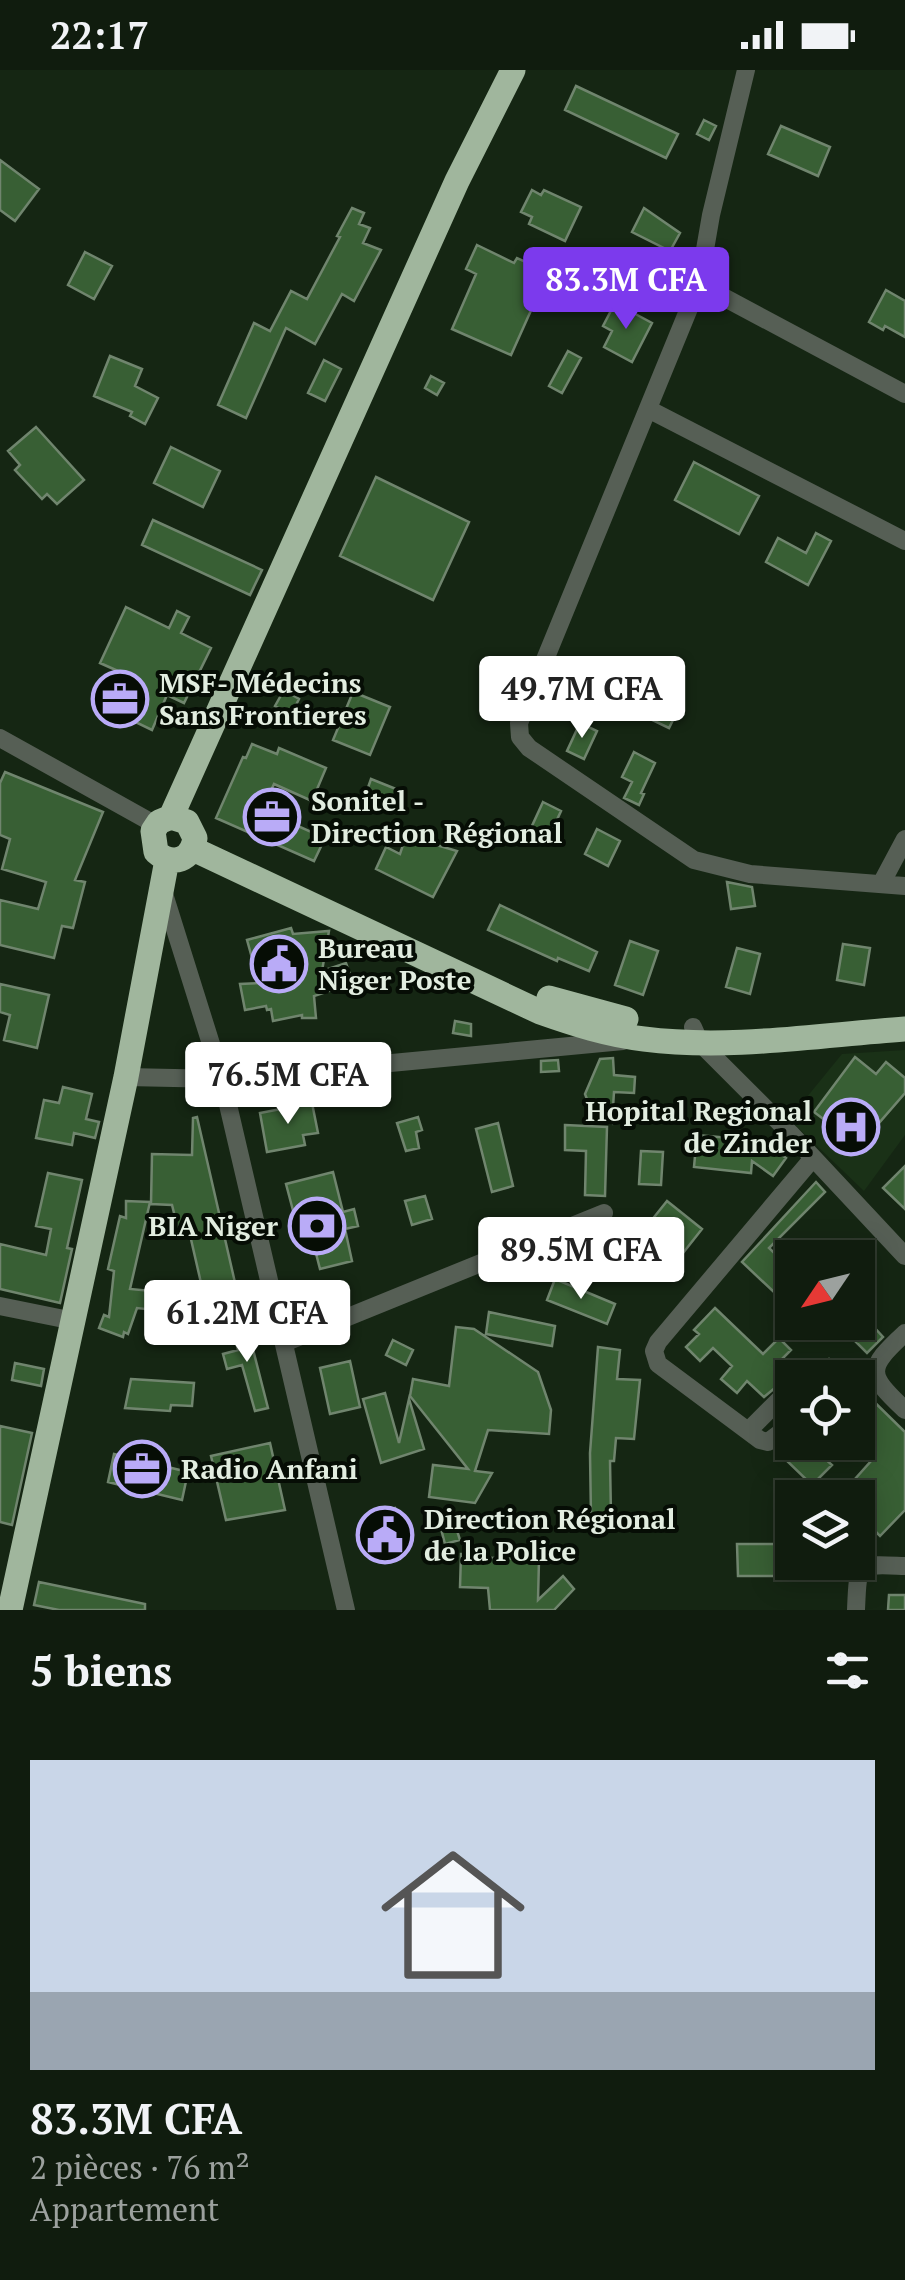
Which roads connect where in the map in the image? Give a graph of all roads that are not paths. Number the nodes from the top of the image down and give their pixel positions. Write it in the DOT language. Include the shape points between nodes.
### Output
graph roads {
  1 [pos="746,70"];
  2 [pos="518,79"];
  3 [pos="700,284"];
  4 [pos="905,394"];
  5 [pos="650,410"];
  6 [pos="905,541"];
  7 [pos="0,738"];
  8 [pos="180,830"];
  9 [pos="905,839"];
  10 [pos="168,860"];
  11 [pos="881,884"];
  12 [pos="905,886"];
  13 [pos="162,889"];
  14 [pos="905,1013"];
  15 [pos="905,1029"];
  16 [pos="696,1035"];
  17 [pos="644,1039"];
  18 [pos="126,1077"];
  19 [pos="222,1079"];
  20 [pos="813,1158"];
  21 [pos="604,1212"];
  22 [pos="905,1256"];
  23 [pos="0,1306"];
  24 [pos="74,1321"];
  25 [pos="905,1333"];
  26 [pos="284,1343"];
  27 [pos="775,1404"];
  28 [pos="905,1410"];
  29 [pos="748,1431"];
  30 [pos="775,1437"];
  31 [pos="905,1566"];
  32 [pos="10,1610"];
  33 [pos="346,1610"];
  34 [pos="856,1610"];
  1 -- 3 [label="street"];
  2 -- 8 [label="highway"];
  3 -- 4 [label="street"];
  3 -- 5 [label="street"];
  5 -- 6 [label="street"];
  5 -- 11 [label="street" via="519,723 520,737 694,860 750,874"];
  7 -- 8 [label="street"];
  8 -- 10 [label="highway" via="179,860"];
  8 -- 10 [label="highway" via="152,846"];
  8 -- 16 [label="highway" via="550,998"];
  8 -- 17 [label="highway" via="540,1012"];
  9 -- 11 [label="street"];
  10 -- 13 [label="highway"];
  11 -- 12 [label="street"];
  13 -- 18 [label="highway"];
  13 -- 19 [label="street"];
  14 -- 16 [label="highway"];
  15 -- 16 [label="highway"];
  16 -- 17 [label="highway"];
  16 -- 20 [label="street"];
  17 -- 19 [label="street"];
  18 -- 19 [label="street"];
  18 -- 24 [label="highway"];
  19 -- 26 [label="street"];
  20 -- 22 [label="street"];
  20 -- 29 [label="street" via="654,1350 658,1364"];
  21 -- 26 [label="street"];
  23 -- 24 [label="street"];
  24 -- 32 [label="highway"];
  25 -- 28 [label="street" via="878,1358 874,1373"];
  26 -- 33 [label="street"];
  27 -- 29 [label="street"];
  29 -- 30 [label="street" via="768,1442"];
  31 -- 34 [label="street" via="861,1569"];
}
